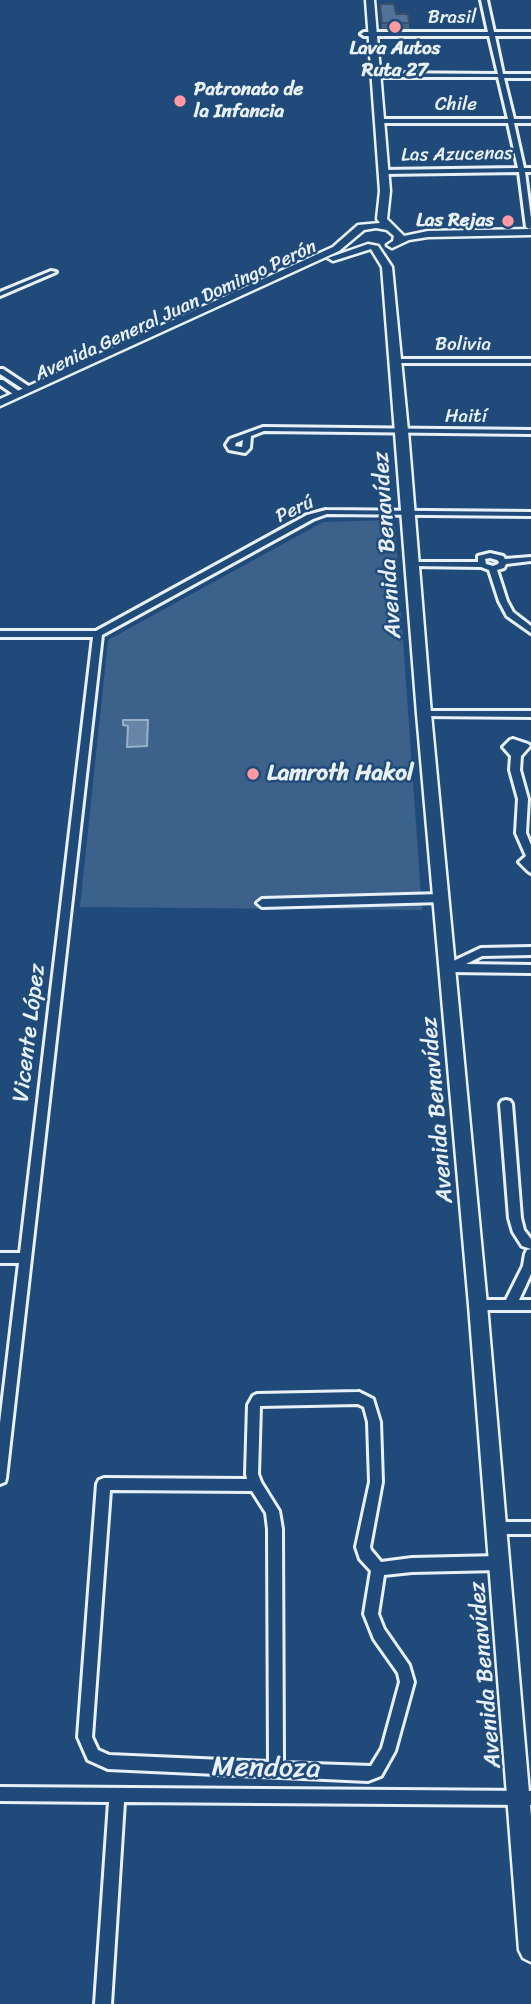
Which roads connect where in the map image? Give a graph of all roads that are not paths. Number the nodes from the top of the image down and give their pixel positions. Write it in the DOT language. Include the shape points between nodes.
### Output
graph roads {
  1 [pos="361,0"];
  2 [pos="370,0"];
  3 [pos="484,0"];
  4 [pos="368,34"];
  5 [pos="492,34"];
  6 [pos="531,34"];
  7 [pos="376,75"];
  8 [pos="500,76"];
  9 [pos="531,76"];
  10 [pos="380,121"];
  11 [pos="510,121"];
  12 [pos="531,121"];
  13 [pos="521,170"];
  14 [pos="531,170"];
  15 [pos="384,172"];
  16 [pos="372,208"];
  17 [pos="392,229"];
  18 [pos="530,229"];
  19 [pos="352,237"];
  20 [pos="396,243"];
  21 [pos="372,248"];
  22 [pos="387,267"];
  23 [pos="53,272"];
  24 [pos="0,283"];
  25 [pos="10,290"];
  26 [pos="0,294"];
  27 [pos="395,361"];
  28 [pos="531,361"];
  29 [pos="0,370"];
  30 [pos="0,382"];
  31 [pos="24,392"];
  32 [pos="0,403"];
  33 [pos="0,412"];
  34 [pos="402,432"];
  35 [pos="531,432"];
  36 [pos="247,435"];
  37 [pos="408,514"];
  38 [pos="531,514"];
  39 [pos="531,559"];
  40 [pos="412,561"];
  41 [pos="482,562"];
  42 [pos="503,562"];
  43 [pos="493,569"];
  44 [pos="531,630"];
  45 [pos="0,634"];
  46 [pos="97,634"];
  47 [pos="424,714"];
  48 [pos="531,714"];
  49 [pos="516,755"];
  50 [pos="531,857"];
  51 [pos="531,869"];
  52 [pos="442,898"];
  53 [pos="262,904"];
  54 [pos="531,951"];
  55 [pos="449,968"];
  56 [pos="531,969"];
  57 [pos="506,1104"];
  58 [pos="531,1246"];
  59 [pos="531,1254"];
  60 [pos="0,1258"];
  61 [pos="25,1258"];
  62 [pos="478,1305"];
  63 [pos="510,1305"];
  64 [pos="531,1305"];
  65 [pos="5,1384"];
  66 [pos="0,1478"];
  67 [pos="255,1485"];
  68 [pos="497,1528"];
  69 [pos="531,1528"];
  70 [pos="499,1563"];
  71 [pos="377,1569"];
  72 [pos="276,1769"];
  73 [pos="0,1794"];
  74 [pos="117,1794"];
  75 [pos="525,1798"];
  76 [pos="531,1950"];
  77 [pos="103,2004"];
  1 -- 4 [label="main road"];
  2 -- 4 [label="main road"];
  3 -- 5 [label="street"];
  4 -- 5 [label="street, Brasil"];
  4 -- 7 [label="main road"];
  4 -- 16 [label="main road" via="375,186"];
  5 -- 6 [label="street, Brasil"];
  5 -- 8 [label="street"];
  7 -- 8 [label="street"];
  7 -- 10 [label="main road"];
  8 -- 9 [label="street"];
  8 -- 11 [label="street"];
  10 -- 11 [label="street, Chile"];
  10 -- 15 [label="main road"];
  11 -- 12 [label="street, Chile"];
  11 -- 13 [label="street"];
  13 -- 14 [label="street, Las Azucenas"];
  13 -- 15 [label="street, Las Azucenas"];
  13 -- 18 [label="street"];
  15 -- 17 [label="main road" via="382,219"];
  17 -- 18 [label="main road"];
  17 -- 19 [label="main road, Avenida General Juan Domingo Perón" via="365,224"];
  17 -- 20 [label="main road" via="399,235"];
  18 -- 20 [label="main road" via="440,233"];
  19 -- 21 [label="main road"];
  19 -- 31 [label="main road, Avenida General Juan Domingo Perón" via="332,251"];
  20 -- 21 [label="main road, Avenida General Juan Domingo Perón"];
  20 -- 22 [label="main road, Avenida Benavídez"];
  21 -- 22 [label="main road, Avenida Benavídez"];
  21 -- 33 [label="main road, Avenida General Juan Domingo Perón" via="337,256"];
  22 -- 27 [label="main road, Avenida Benavídez"];
  23 -- 25 [label="street"];
  24 -- 25 [label="street"];
  25 -- 26 [label="street"];
  27 -- 28 [label="street, Bolivia"];
  27 -- 34 [label="main road, Avenida Benavídez"];
  29 -- 31 [label="street"];
  30 -- 31 [label="street"];
  31 -- 32 [label="main road, Avenida General Juan Domingo Perón"];
  34 -- 35 [label="street, Haití"];
  34 -- 36 [label="street, Haití" via="263,429"];
  34 -- 37 [label="main road, Avenida Benavídez"];
  37 -- 38 [label="street, Perú"];
  37 -- 40 [label="main road, Avenida Benavídez"];
  37 -- 46 [label="street, Perú" via="337,512 310,517"];
  39 -- 42 [label="street"];
  40 -- 41 [label="street"];
  40 -- 47 [label="main road, Avenida Benavídez"];
  41 -- 42 [label="street" via="494,556"];
  41 -- 43 [label="street"];
  42 -- 43 [label="street"];
  43 -- 44 [label="street" via="510,614"];
  45 -- 46 [label="street"];
  46 -- 61 [label="street, Vicente López"];
  47 -- 48 [label="street"];
  47 -- 52 [label="main road, Avenida Benavídez"];
  49 -- 50 [label="street" via="524,805 521,833"];
  50 -- 51 [label="street" via="524,862"];
  52 -- 53 [label="street"];
  52 -- 55 [label="main road, Avenida Benavídez"];
  54 -- 55 [label="street" via="481,952"];
  55 -- 56 [label="street"];
  55 -- 62 [label="main road, Avenida Benavídez"];
  57 -- 58 [label="street" via="515,1218"];
  58 -- 59 [label="street"];
  59 -- 63 [label="street"];
  60 -- 61 [label="street"];
  61 -- 65 [label="street, Vicente López"];
  62 -- 63 [label="street"];
  62 -- 68 [label="main road, Avenida Benavídez"];
  63 -- 64 [label="street"];
  65 -- 66 [label="street, Vicente López"];
  67 -- 71 [label="street" via="253,1414 257,1400 366,1400 377,1456 374,1500 363,1546"];
  67 -- 72 [label="street" via="272,1511 275,1530"];
  67 -- 72 [label="street" via="104,1484 85,1737 93,1755 108,1762"];
  68 -- 69 [label="street"];
  68 -- 70 [label="main road, Avenida Benavídez"];
  70 -- 71 [label="street"];
  70 -- 75 [label="main road, Avenida Benavídez"];
  71 -- 72 [label="street" via="371,1614 407,1682 382,1764 368,1774"];
  73 -- 74 [label="street, Mendoza"];
  74 -- 75 [label="street, Mendoza"];
  74 -- 77 [label="street"];
  75 -- 76 [label="main road, Avenida Benavídez"];
}
